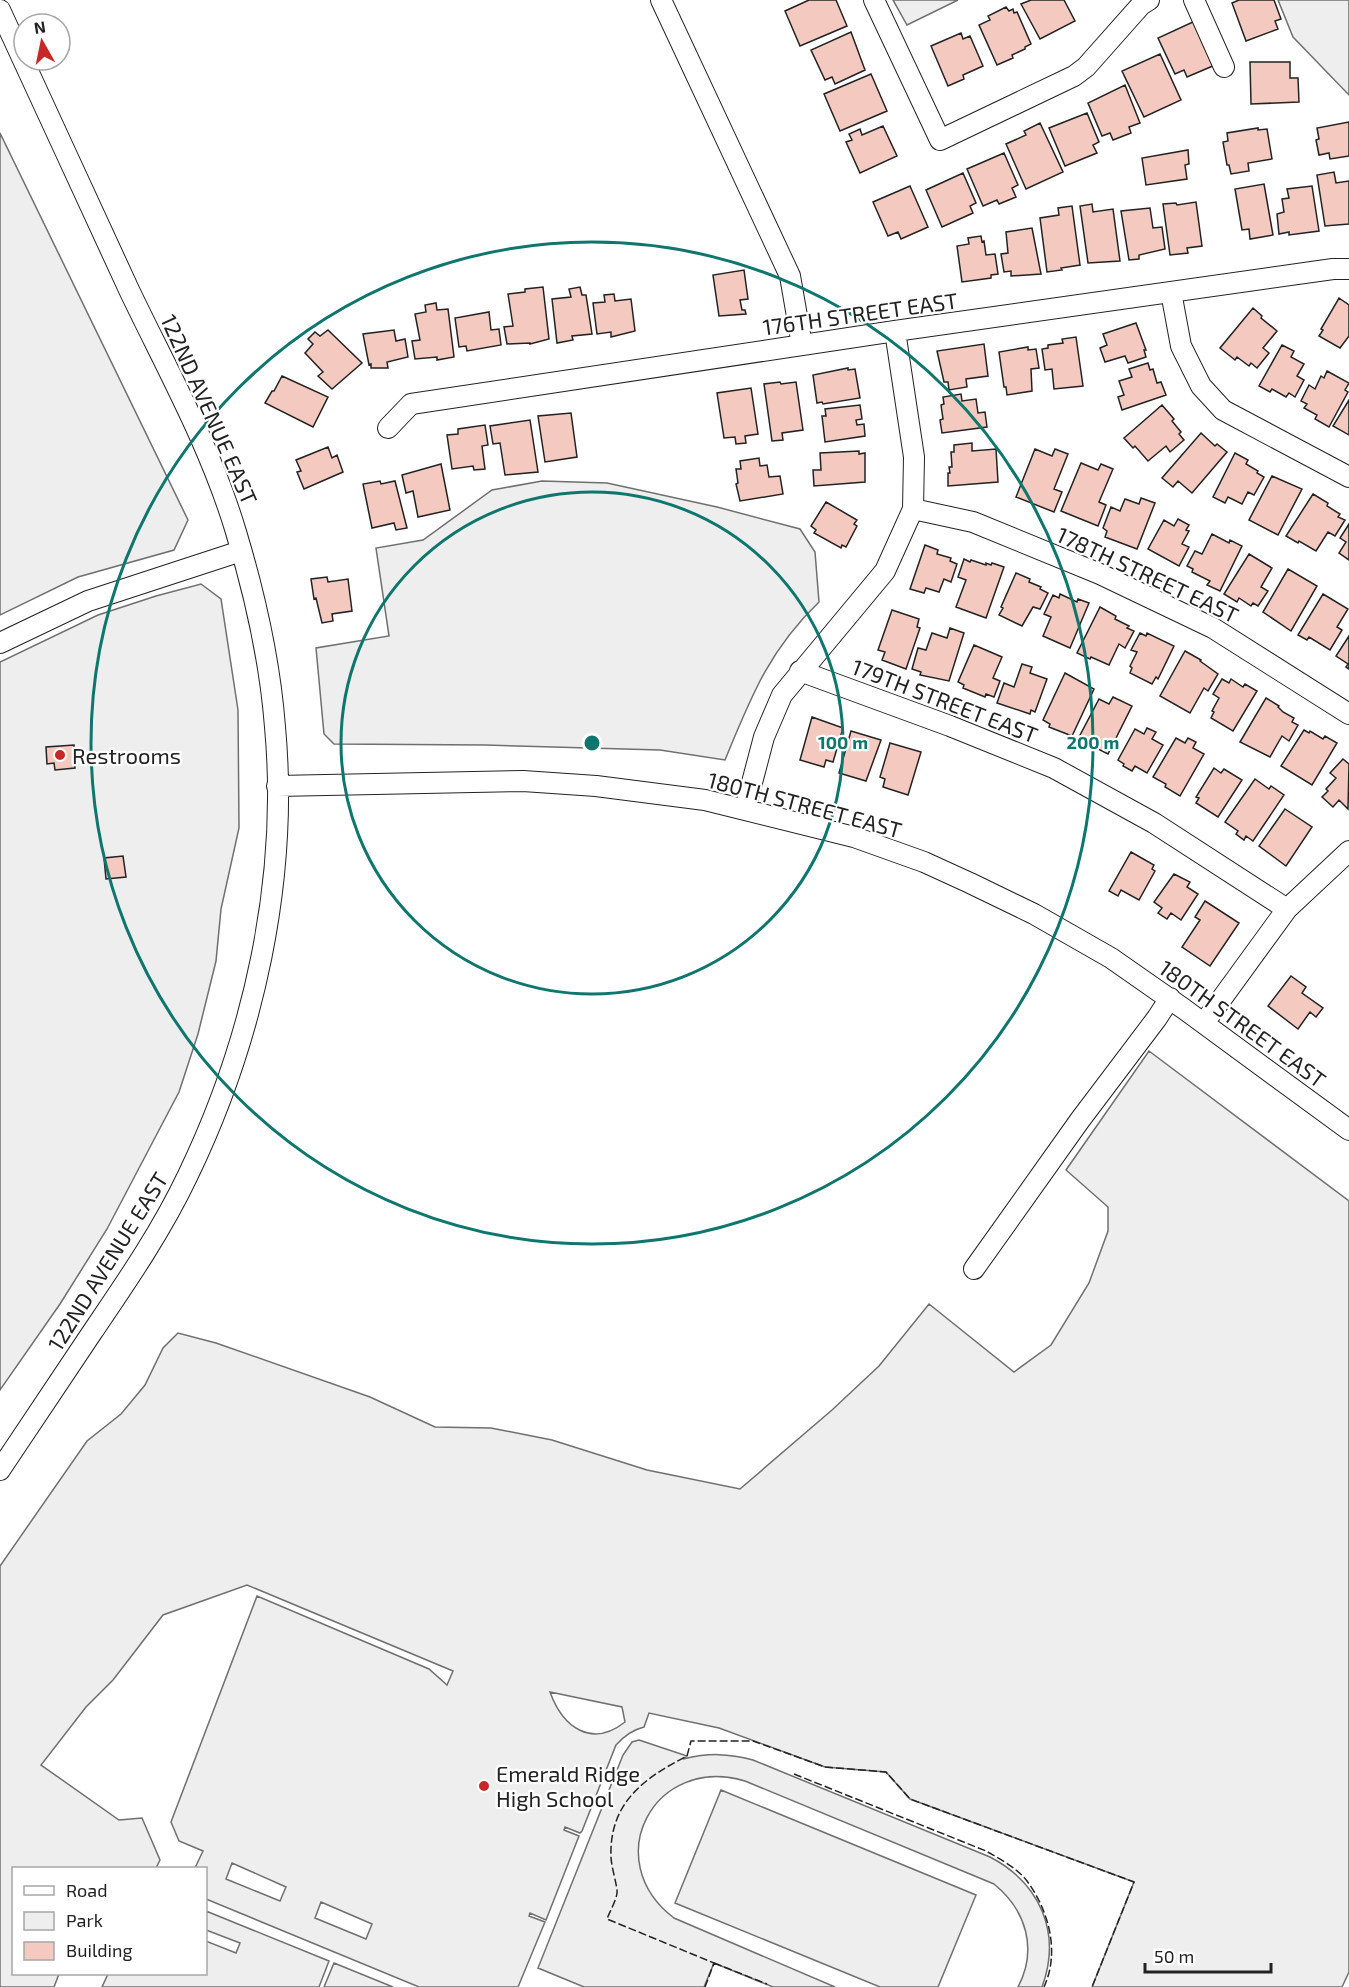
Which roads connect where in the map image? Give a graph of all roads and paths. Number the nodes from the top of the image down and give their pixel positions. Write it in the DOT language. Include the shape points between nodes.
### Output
graph roads {
  1 [pos="661,0"];
  2 [pos="874,0"];
  3 [pos="1149,0"];
  4 [pos="1194,0"];
  5 [pos="0,10"];
  6 [pos="1224,67"];
  7 [pos="1349,269"];
  8 [pos="1172,292"];
  9 [pos="895,331"];
  10 [pos="802,345"];
  11 [pos="388,428"];
  12 [pos="1349,477"];
  13 [pos="913,509"];
  14 [pos="242,551"];
  15 [pos="0,643"];
  16 [pos="800,671"];
  17 [pos="1349,714"];
  18 [pos="277,786"];
  19 [pos="746,809"];
  20 [pos="1349,851"];
  21 [pos="1287,909"];
  22 [pos="1170,998"];
  23 [pos="1204,1023"];
  24 [pos="1349,1130"];
  25 [pos="974,1269"];
  26 [pos="0,1470"];
  1 -- 10 [label="street" via="790,276"];
  2 -- 3 [label="street" via="940,140 1074,76"];
  4 -- 6 [label="street"];
  5 -- 14 [label="street, 122ND AVENUE EAST" via="195,425"];
  7 -- 8 [label="street, 176TH STREET EAST"];
  8 -- 9 [label="street, 176TH STREET EAST"];
  8 -- 12 [label="street" via="1181,346 1201,386 1223,410"];
  9 -- 10 [label="street, 176TH STREET EAST"];
  9 -- 13 [label="street" via="914,457"];
  10 -- 11 [label="street, 176TH STREET EAST" via="411,404"];
  13 -- 16 [label="street" via="885,571"];
  13 -- 17 [label="street, 178TH STREET EAST" via="973,522 1100,574 1213,628"];
  14 -- 15 [label="street" via="88,601"];
  14 -- 18 [label="street, 122ND AVENUE EAST" via="270,685"];
  16 -- 19 [label="street" via="782,695 764,737"];
  16 -- 21 [label="street, 179TH STREET EAST" via="1054,768 1154,823"];
  18 -- 19 [label="street, 180TH STREET EAST" via="523,781 674,795"];
  18 -- 26 [label="street, 122ND AVENUE EAST" via="274,866 261,958 241,1040 217,1108 187,1177 135,1269"];
  19 -- 22 [label="street, 180TH STREET EAST" via="854,837 933,866 1034,914 1111,958"];
  20 -- 21 [label="street"];
  21 -- 23 [label="street"];
  22 -- 23 [label="street, 180TH STREET EAST"];
  22 -- 25 [label="street"];
  23 -- 24 [label="street, 180TH STREET EAST"];
}
